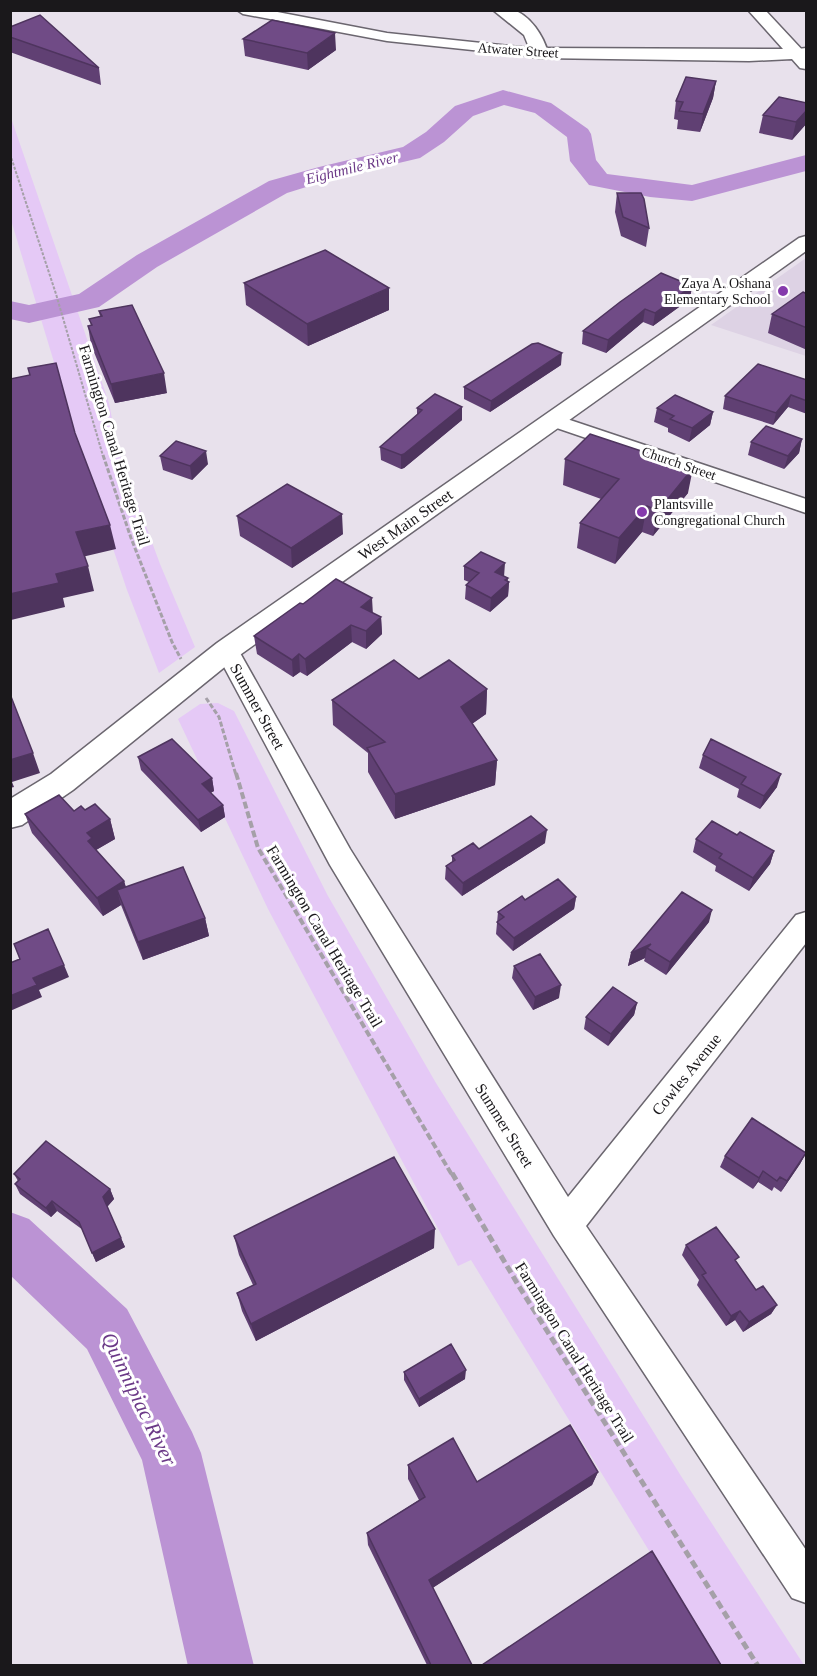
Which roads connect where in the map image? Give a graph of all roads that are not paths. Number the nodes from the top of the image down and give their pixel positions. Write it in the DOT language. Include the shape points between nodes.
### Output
graph roads {
  1 [pos="243,10"];
  2 [pos="501,10"];
  3 [pos="756,10"];
  4 [pos="539,53"];
  5 [pos="803,57"];
  6 [pos="807,242"];
  7 [pos="552,420"];
  8 [pos="807,506"];
  9 [pos="227,650"];
  10 [pos="10,816"];
  11 [pos="807,923"];
  12 [pos="566,1225"];
  13 [pos="807,1584"];
  1 -- 4 [label="street, Atwater Street" via="387,37"];
  2 -- 4 [label="main road" via="530,31"];
  3 -- 5 [label="main road"];
  4 -- 5 [label="main road, Atwater Street"];
  6 -- 7 [label="main road, West Main Street"];
  7 -- 8 [label="street, Church Street"];
  7 -- 9 [label="main road, West Main Street"];
  9 -- 10 [label="main road, West Main Street" via="62,782"];
  9 -- 12 [label="street, Summer Street" via="340,857"];
  11 -- 12 [label="street, Cowles Avenue"];
  12 -- 13 [label="street, Summer Street"];
}
